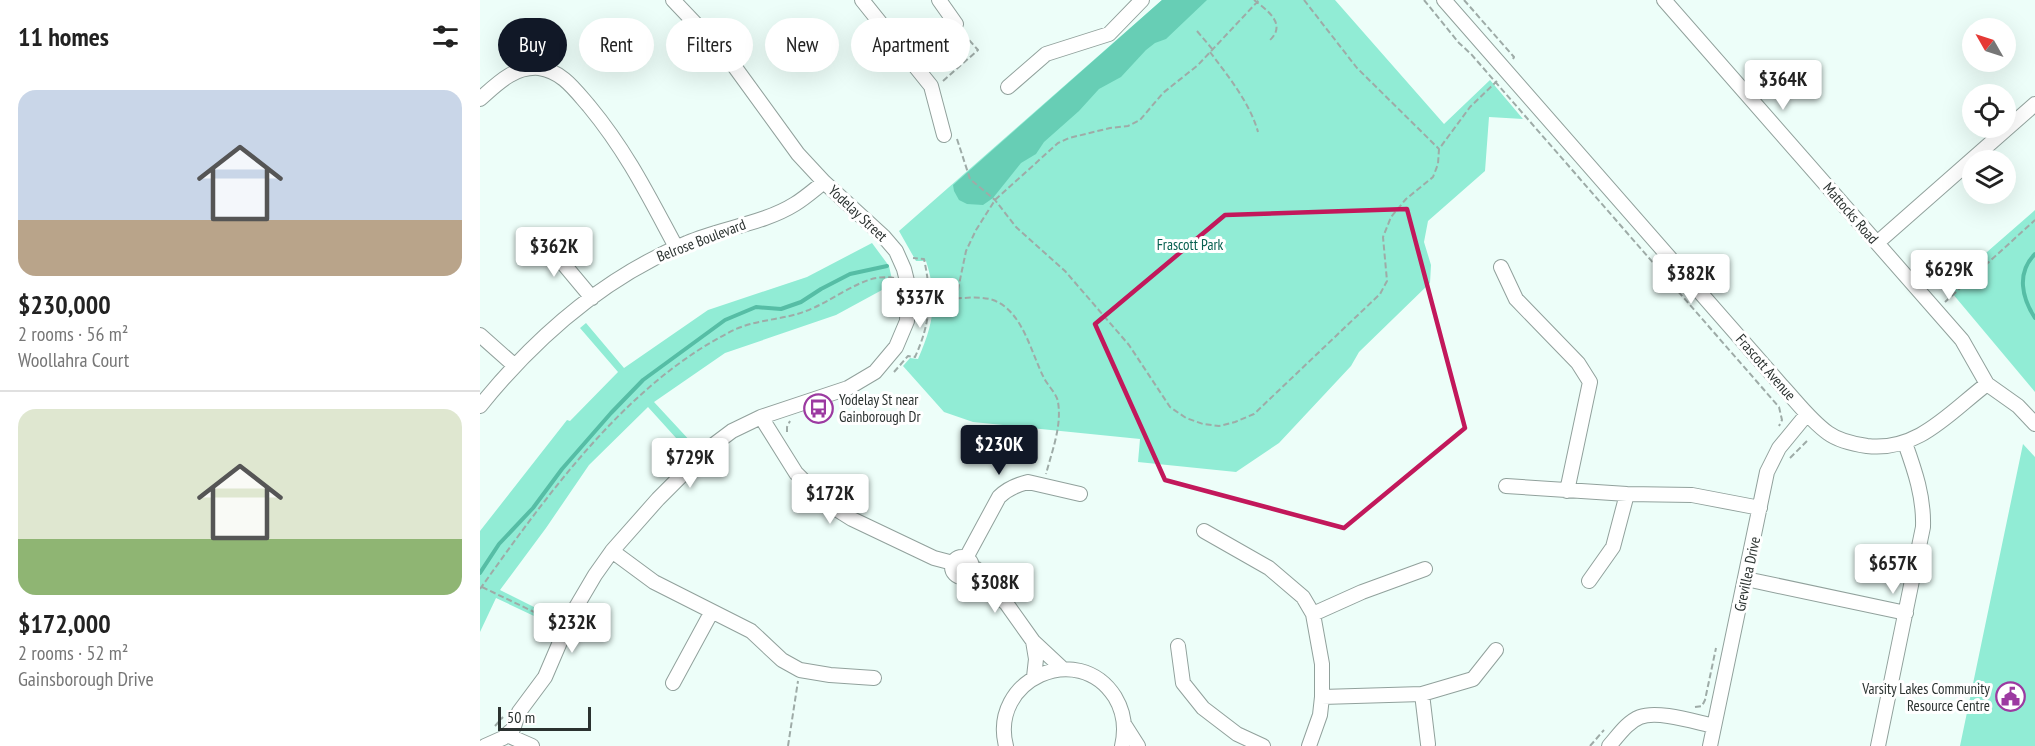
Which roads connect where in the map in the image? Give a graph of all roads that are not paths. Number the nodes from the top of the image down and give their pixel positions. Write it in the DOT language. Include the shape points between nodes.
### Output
graph roads {
  1 [pos="673,0"];
  2 [pos="862,0"];
  3 [pos="939,0"];
  4 [pos="1143,0"];
  5 [pos="1444,0"];
  6 [pos="1664,0"];
  7 [pos="952,18"];
  8 [pos="1008,87"];
  9 [pos="480,99"];
  10 [pos="2035,104"];
  11 [pos="951,137"];
  12 [pos="824,182"];
  13 [pos="541,237"];
  14 [pos="1877,243"];
  15 [pos="676,247"];
  16 [pos="1501,267"];
  17 [pos="592,298"];
  18 [pos="480,335"];
  19 [pos="515,366"];
  20 [pos="1987,384"];
  21 [pos="480,406"];
  22 [pos="1807,414"];
  23 [pos="761,417"];
  24 [pos="2035,424"];
  25 [pos="1905,443"];
  26 [pos="1506,486"];
  27 [pos="1567,491"];
  28 [pos="1080,494"];
  29 [pos="1627,494"];
  30 [pos="1760,508"];
  31 [pos="1204,531"];
  32 [pos="612,551"];
  33 [pos="967,556"];
  34 [pos="952,563"];
  35 [pos="1425,569"];
  36 [pos="970,574"];
  37 [pos="1746,579"];
  38 [pos="1589,581"];
  39 [pos="711,613"];
  40 [pos="1906,613"];
  41 [pos="1312,614"];
  42 [pos="1033,641"];
  43 [pos="1178,646"];
  44 [pos="1496,650"];
  45 [pos="1063,669"];
  46 [pos="1034,677"];
  47 [pos="874,678"];
  48 [pos="673,682"];
  49 [pos="1422,694"];
  50 [pos="1322,697"];
  51 [pos="1124,724"];
  52 [pos="1714,726"];
  53 [pos="507,735"];
  54 [pos="1428,744"];
  55 [pos="485,746"];
  56 [pos="532,746"];
  57 [pos="1006,746"];
  58 [pos="1122,746"];
  59 [pos="1138,746"];
  60 [pos="1263,746"];
  61 [pos="1309,746"];
  62 [pos="1609,746"];
  63 [pos="1710,746"];
  64 [pos="1878,746"];
  1 -- 12 [label="street, Yodelay Street" via="729,59 788,142"];
  2 -- 11 [label="street" via="931,86"];
  3 -- 7 [label="street"];
  4 -- 8 [label="street" via="1109,34 1046,54"];
  5 -- 22 [label="street, Frascott Avenue"];
  6 -- 14 [label="street, Mattocks Road"];
  9 -- 15 [label="street" via="516,71 538,68 559,75 622,148"];
  10 -- 14 [label="street"];
  12 -- 15 [label="street, Belrose Boulevard" via="794,205"];
  12 -- 23 [label="street, Yodelay Street" via="889,242 900,259 909,293 907,321 889,356 875,372 848,388"];
  13 -- 17 [label="street"];
  14 -- 20 [label="street, Mattocks Road" via="1962,340"];
  15 -- 17 [label="street, Belrose Boulevard" via="622,276"];
  16 -- 27 [label="street" via="1516,299 1578,363 1590,382"];
  17 -- 19 [label="street, Belrose Boulevard"];
  18 -- 19 [label="street"];
  19 -- 21 [label="street, Belrose Boulevard"];
  20 -- 24 [label="street, Mattocks Road"];
  20 -- 25 [label="street, Frascott Avenue" via="1922,435"];
  22 -- 25 [label="street, Frascott Avenue" via="1828,433 1848,442 1871,446"];
  22 -- 30 [label="street, Grevillea Drive" via="1772,460"];
  23 -- 32 [label="street, Yodelay Street" via="732,431 708,449"];
  23 -- 34 [label="street" via="796,473 825,502 862,524"];
  25 -- 40 [label="street" via="1924,506"];
  26 -- 27 [label="street"];
  27 -- 29 [label="street"];
  28 -- 33 [label="street" via="1028,482 1005,491"];
  29 -- 30 [label="street" via="1692,495"];
  29 -- 38 [label="street" via="1613,547"];
  30 -- 37 [label="street, Grevillea Drive"];
  31 -- 41 [label="street" via="1269,568 1303,597"];
  32 -- 39 [label="street" via="654,582"];
  32 -- 53 [label="street, Yodelay Street" via="584,593 545,677"];
  33 -- 34 [label="street"];
  33 -- 36 [label="street" via="972,565"];
  34 -- 36 [label="street" via="955,575 961,578"];
  35 -- 41 [label="street"];
  36 -- 42 [label="street" via="1006,603"];
  37 -- 40 [label="street"];
  37 -- 52 [label="street, Grevillea Drive"];
  39 -- 47 [label="street" via="751,631 782,660 800,670"];
  39 -- 48 [label="street"];
  40 -- 64 [label="street"];
  41 -- 50 [label="street" via="1322,664"];
  42 -- 45 [label="street"];
  42 -- 46 [label="street"];
  43 -- 60 [label="street" via="1183,683 1203,708 1237,734"];
  44 -- 49 [label="street" via="1473,679"];
  45 -- 46 [label="street"];
  45 -- 51 [label="street" via="1079,671 1101,682 1117,700"];
  46 -- 57 [label="street" via="1009,705 1004,726"];
  49 -- 50 [label="street"];
  49 -- 54 [label="street"];
  50 -- 61 [label="street"];
  51 -- 58 [label="street"];
  51 -- 59 [label="street"];
  52 -- 62 [label="street" via="1647,715 1631,722"];
  52 -- 63 [label="street, Grevillea Drive"];
  53 -- 55 [label="street"];
  53 -- 56 [label="street"];
}
